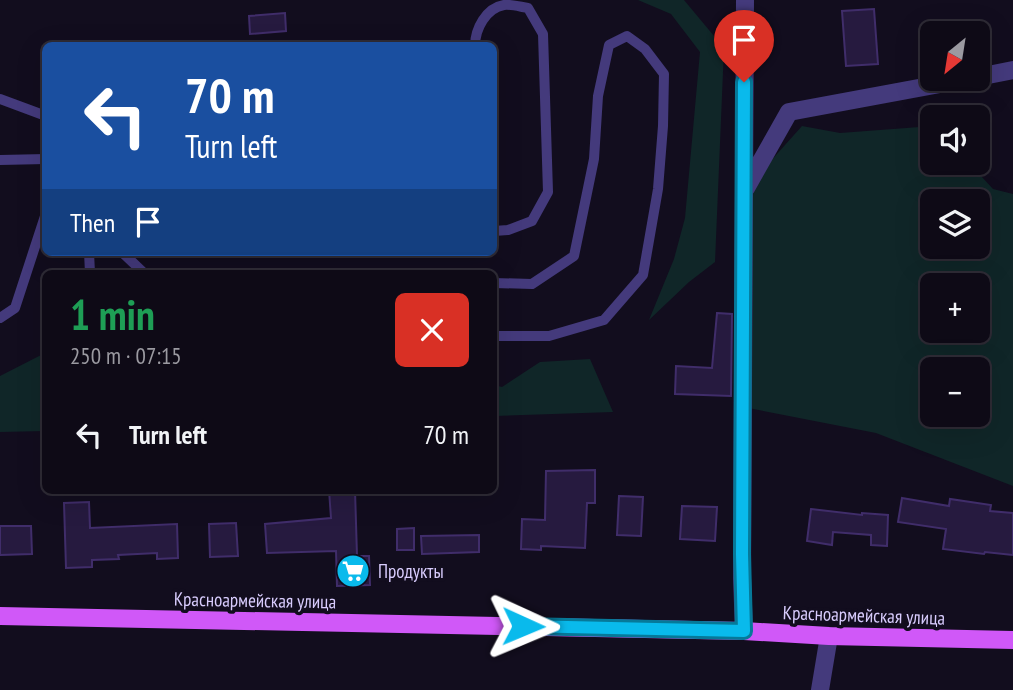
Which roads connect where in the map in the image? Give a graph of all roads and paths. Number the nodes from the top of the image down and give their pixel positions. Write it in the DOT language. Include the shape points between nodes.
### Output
graph roads {
  1 [pos="745,0"];
  2 [pos="475,42"];
  3 [pos="1013,70"];
  4 [pos="990,75"];
  5 [pos="920,88"];
  6 [pos="0,99"];
  7 [pos="42,115"];
  8 [pos="42,159"];
  9 [pos="0,160"];
  10 [pos="744,191"];
  11 [pos="42,225"];
  12 [pos="497,231"];
  13 [pos="126,256"];
  14 [pos="141,270"];
  15 [pos="497,284"];
  16 [pos="0,318"];
  17 [pos="497,336"];
  18 [pos="0,615"];
  19 [pos="744,631"];
  20 [pos="829,636"];
  21 [pos="1013,639"];
  22 [pos="820,690"];
  1 -- 10 [label="street"];
  2 -- 12 [label="lane" via="486,15 503,5 528,8 543,34 548,191 532,221"];
  3 -- 4 [label="street"];
  5 -- 10 [label="street" via="789,112"];
  6 -- 7 [label="lane"];
  8 -- 9 [label="lane"];
  10 -- 19 [label="street"];
  11 -- 16 [label="lane" via="15,308"];
  13 -- 14 [label="lane"];
  15 -- 17 [label="lane" via="532,284 574,257 594,159 598,96 609,45 627,36 645,49 664,74 658,189 643,275 604,320 549,336"];
  18 -- 19 [label="main road, Красноармейская улица"];
  19 -- 20 [label="main road, Красноармейская улица"];
  20 -- 21 [label="main road, Красноармейская улица"];
  20 -- 22 [label="street"];
}
